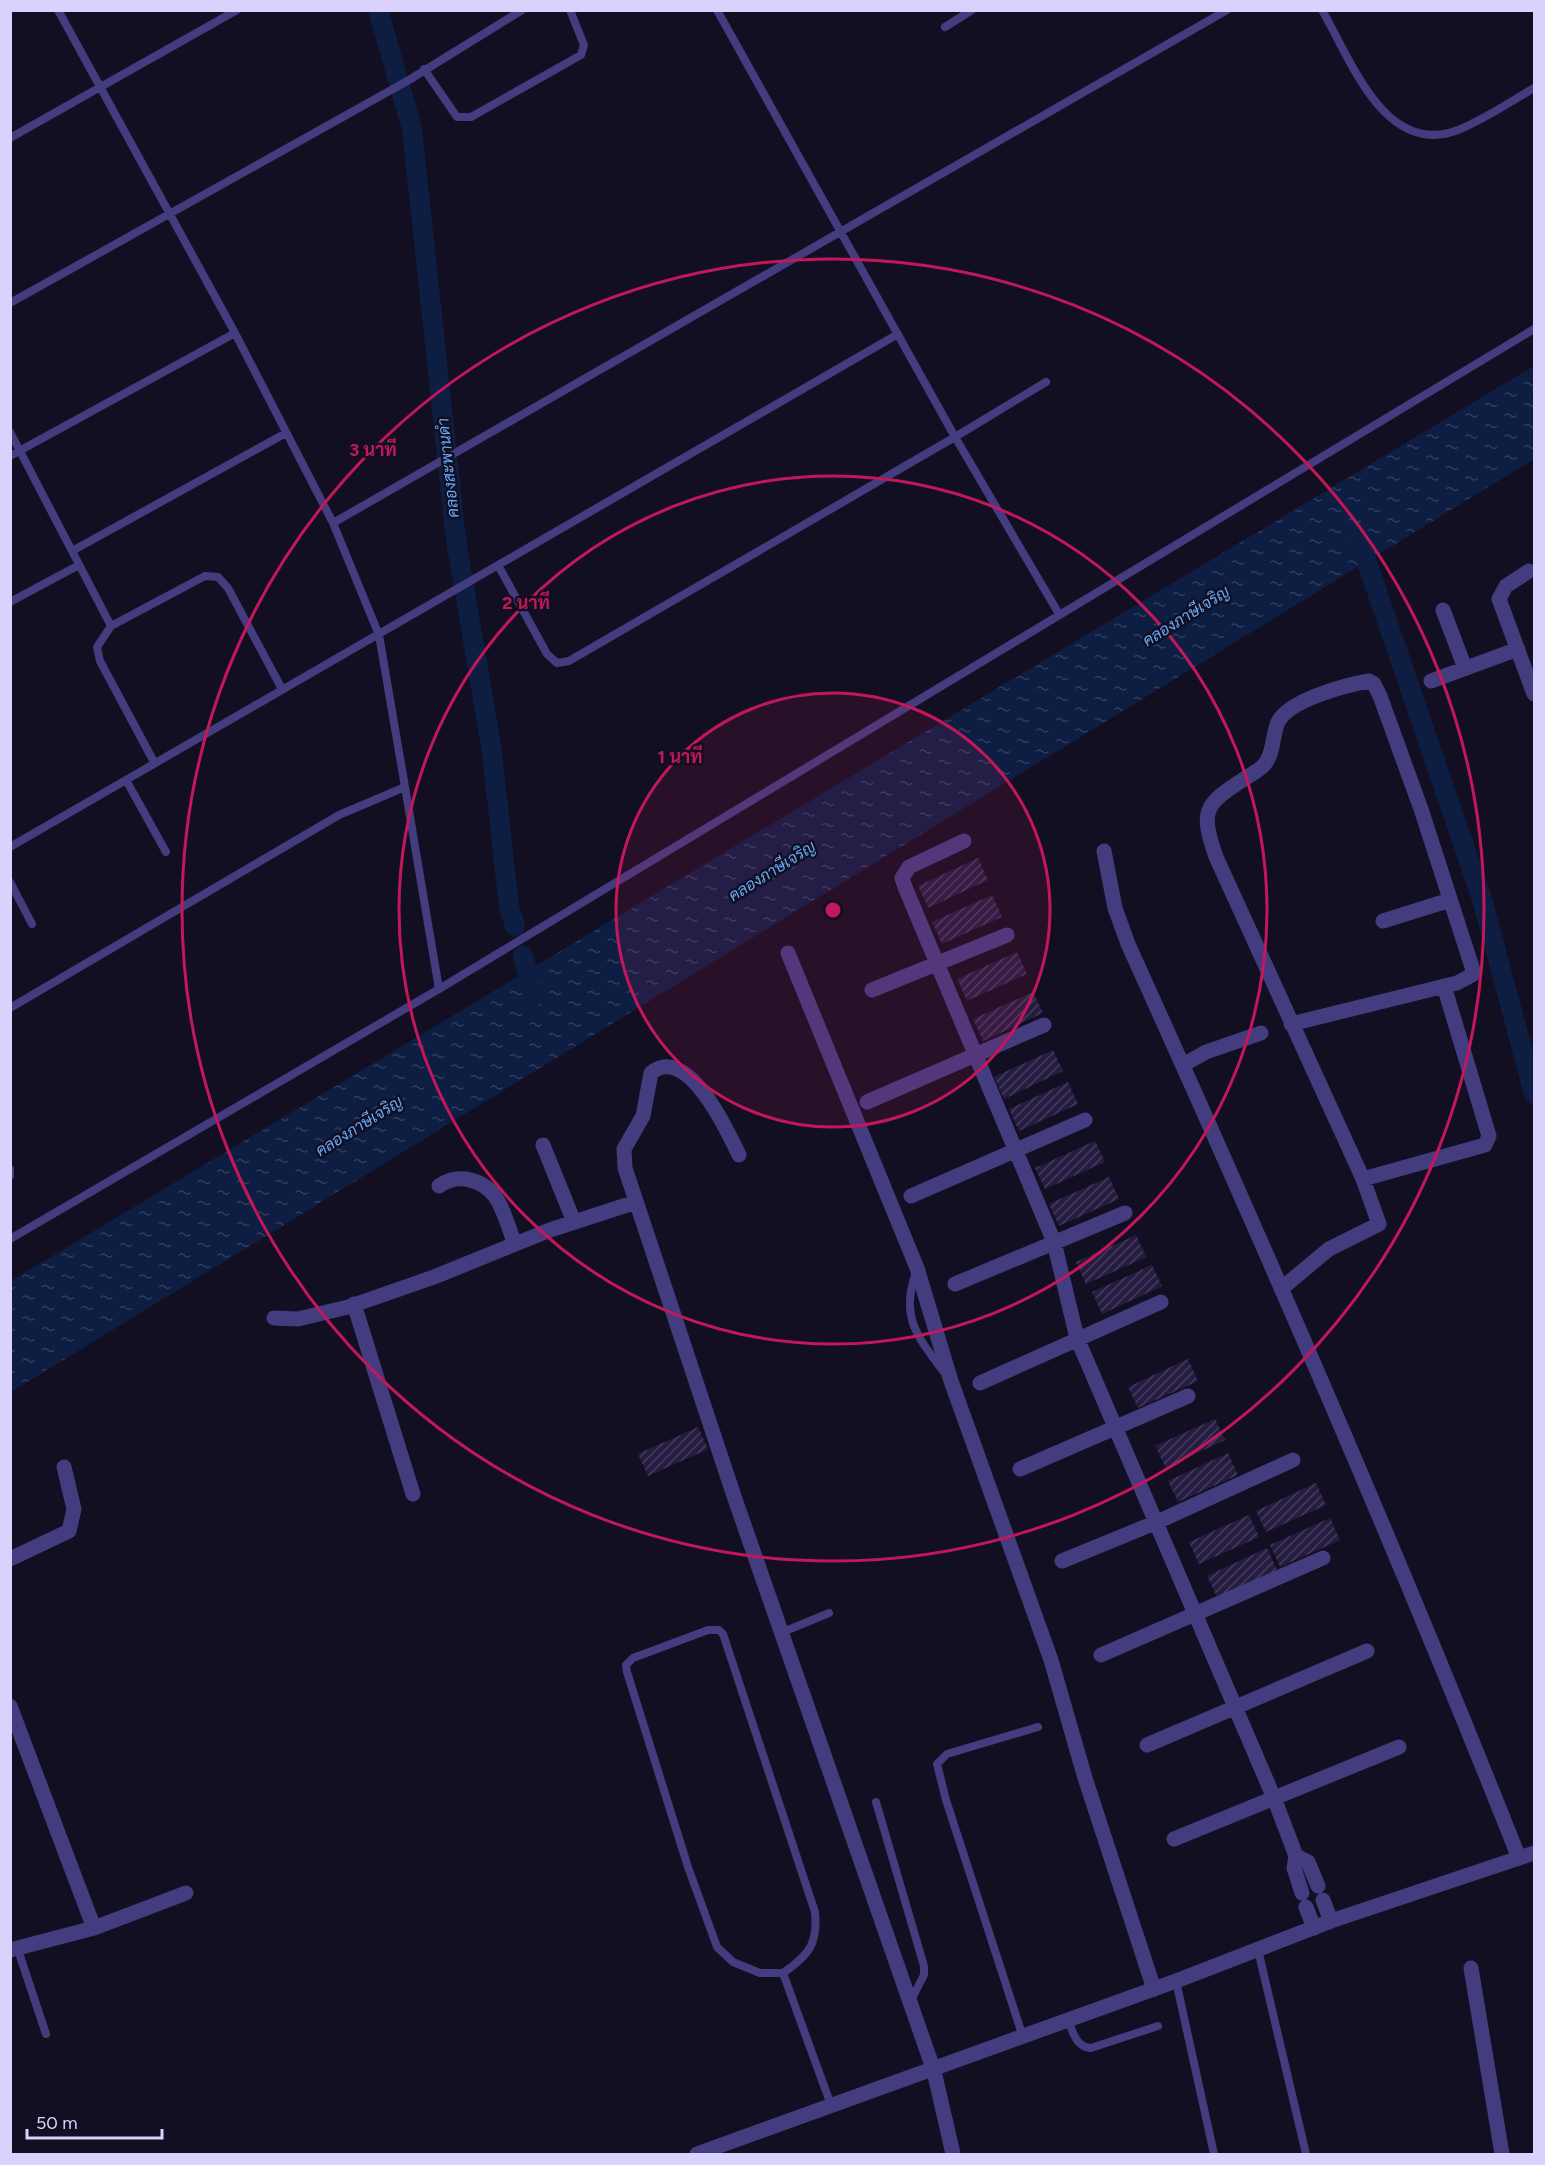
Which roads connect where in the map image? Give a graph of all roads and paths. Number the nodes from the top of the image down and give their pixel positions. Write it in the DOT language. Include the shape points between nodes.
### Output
graph roads {
  1 [pos="58,10"];
  2 [pos="237,10"];
  3 [pos="522,10"];
  4 [pos="570,10"];
  5 [pos="717,10"];
  6 [pos="972,10"];
  7 [pos="1227,10"];
  8 [pos="1322,10"];
  9 [pos="945,27"];
  10 [pos="424,69"];
  11 [pos="101,88"];
  12 [pos="1534,88"];
  13 [pos="10,138"];
  14 [pos="171,215"];
  15 [pos="842,231"];
  16 [pos="10,303"];
  17 [pos="1534,329"];
  18 [pos="235,333"];
  19 [pos="898,334"];
  20 [pos="1046,382"];
  21 [pos="10,432"];
  22 [pos="286,433"];
  23 [pos="955,437"];
  24 [pos="20,451"];
  25 [pos="10,456"];
  26 [pos="333,523"];
  27 [pos="72,550"];
  28 [pos="79,565"];
  29 [pos="498,565"];
  30 [pos="1529,571"];
  31 [pos="10,602"];
  32 [pos="1443,610"];
  33 [pos="1059,614"];
  34 [pos="111,626"];
  35 [pos="379,635"];
  36 [pos="1518,649"];
  37 [pos="1465,668"];
  38 [pos="1431,681"];
  39 [pos="282,689"];
  40 [pos="1534,694"];
  41 [pos="154,762"];
  42 [pos="126,780"];
  43 [pos="405,787"];
  44 [pos="964,841"];
  45 [pos="10,847"];
  46 [pos="1104,851"];
  47 [pos="166,852"];
  48 [pos="10,882"];
  49 [pos="1450,900"];
  50 [pos="1383,921"];
  51 [pos="32,924"];
  52 [pos="1007,935"];
  53 [pos="788,953"];
  54 [pos="936,964"];
  55 [pos="1444,986"];
  56 [pos="439,990"];
  57 [pos="872,990"];
  58 [pos="10,1008"];
  59 [pos="1291,1024"];
  60 [pos="1044,1025"];
  61 [pos="1261,1033"];
  62 [pos="975,1056"];
  63 [pos="1183,1065"];
  64 [pos="867,1102"];
  65 [pos="1086,1120"];
  66 [pos="543,1145"];
  67 [pos="1014,1149"];
  68 [pos="739,1155"];
  69 [pos="10,1169"];
  70 [pos="10,1176"];
  71 [pos="1363,1179"];
  72 [pos="438,1186"];
  73 [pos="910,1196"];
  74 [pos="636,1202"];
  75 [pos="1125,1212"];
  76 [pos="574,1222"];
  77 [pos="10,1239"];
  78 [pos="1054,1242"];
  79 [pos="515,1244"];
  80 [pos="956,1284"];
  81 [pos="1281,1289"];
  82 [pos="1161,1302"];
  83 [pos="354,1305"];
  84 [pos="274,1318"];
  85 [pos="1077,1338"];
  86 [pos="980,1383"];
  87 [pos="1188,1396"];
  88 [pos="1116,1429"];
  89 [pos="1293,1460"];
  90 [pos="64,1467"];
  91 [pos="1020,1469"];
  92 [pos="414,1494"];
  93 [pos="1157,1522"];
  94 [pos="1323,1558"];
  95 [pos="10,1559"];
  96 [pos="1062,1561"];
  97 [pos="829,1613"];
  98 [pos="1195,1614"];
  99 [pos="783,1632"];
  100 [pos="1367,1651"];
  101 [pos="1101,1655"];
  102 [pos="10,1706"];
  103 [pos="1233,1706"];
  104 [pos="1038,1727"];
  105 [pos="1147,1745"];
  106 [pos="1399,1747"];
  107 [pos="1274,1798"];
  108 [pos="876,1802"];
  109 [pos="1174,1839"];
  110 [pos="1534,1853"];
  111 [pos="1296,1856"];
  112 [pos="1519,1858"];
  113 [pos="186,1893"];
  114 [pos="1331,1921"];
  115 [pos="94,1928"];
  116 [pos="1314,1928"];
  117 [pos="14,1949"];
  118 [pos="1258,1950"];
  119 [pos="1471,1968"];
  120 [pos="783,1972"];
  121 [pos="1176,1981"];
  122 [pos="1154,1989"];
  123 [pos="910,2002"];
  124 [pos="1068,2021"];
  125 [pos="1158,2026"];
  126 [pos="46,2034"];
  127 [pos="1023,2037"];
  128 [pos="934,2070"];
  129 [pos="831,2105"];
  130 [pos="697,2154"];
  131 [pos="953,2154"];
  132 [pos="1214,2154"];
  133 [pos="1306,2154"];
  134 [pos="1502,2154"];
  1 -- 11 [label="lane"];
  2 -- 11 [label="lane"];
  3 -- 10 [label="lane"];
  4 -- 10 [label="lane" via="584,45 581,55 471,117 457,117"];
  5 -- 15 [label="lane"];
  6 -- 9 [label="lane"];
  7 -- 15 [label="lane"];
  8 -- 12 [label="lane" via="1374,102 1391,121 1408,130 1434,135 1457,130"];
  10 -- 14 [label="lane"];
  11 -- 13 [label="lane"];
  11 -- 14 [label="lane"];
  14 -- 16 [label="lane"];
  14 -- 18 [label="lane"];
  15 -- 19 [label="lane"];
  15 -- 26 [label="lane"];
  17 -- 33 [label="lane"];
  18 -- 22 [label="lane"];
  18 -- 24 [label="lane"];
  19 -- 23 [label="lane"];
  19 -- 29 [label="lane"];
  20 -- 23 [label="lane"];
  21 -- 24 [label="lane"];
  22 -- 26 [label="lane"];
  22 -- 27 [label="lane"];
  23 -- 29 [label="lane" via="568,661 557,663 547,654"];
  23 -- 33 [label="lane"];
  24 -- 25 [label="lane"];
  24 -- 27 [label="lane"];
  26 -- 35 [label="lane"];
  27 -- 28 [label="lane"];
  28 -- 31 [label="lane"];
  28 -- 34 [label="lane"];
  29 -- 35 [label="lane"];
  30 -- 36 [label="street" via="1506,586 1499,599"];
  32 -- 37 [label="street"];
  33 -- 56 [label="lane"];
  34 -- 39 [label="lane" via="205,576 218,577 228,588"];
  34 -- 41 [label="lane" via="97,647 100,662"];
  35 -- 39 [label="lane"];
  35 -- 43 [label="lane"];
  36 -- 37 [label="street"];
  36 -- 40 [label="street"];
  37 -- 38 [label="street"];
  39 -- 41 [label="lane"];
  41 -- 42 [label="lane"];
  42 -- 45 [label="lane"];
  42 -- 47 [label="lane"];
  43 -- 56 [label="lane"];
  43 -- 58 [label="lane" via="339,815"];
  44 -- 54 [label="street" via="909,867 902,878"];
  46 -- 63 [label="street" via="1115,908 1128,944"];
  48 -- 51 [label="lane"];
  49 -- 50 [label="street"];
  49 -- 55 [label="street" via="1473,970 1467,980"];
  49 -- 59 [label="street" via="1374,684 1350,684 1285,712 1263,766 1216,796 1209,805 1207,819 1216,857"];
  52 -- 54 [label="street"];
  53 -- 122 [label="street" via="917,1268 951,1381 1051,1660"];
  54 -- 57 [label="street"];
  54 -- 62 [label="street"];
  55 -- 59 [label="street"];
  55 -- 71 [label="street" via="1488,1142"];
  56 -- 77 [label="lane"];
  59 -- 71 [label="street"];
  60 -- 62 [label="street"];
  61 -- 63 [label="street" via="1206,1052"];
  62 -- 64 [label="street"];
  62 -- 67 [label="street"];
  63 -- 81 [label="street"];
  65 -- 67 [label="street"];
  66 -- 76 [label="street"];
  67 -- 73 [label="street"];
  67 -- 78 [label="street"];
  68 -- 74 [label="street" via="698,1086 675,1066 657,1068 651,1073 643,1116 624,1149 625,1168"];
  69 -- 70 [label="lane"];
  71 -- 81 [label="street" via="1379,1224 1329,1249"];
  72 -- 79 [label="street" via="460,1178 480,1181 490,1188"];
  74 -- 76 [label="street"];
  74 -- 99 [label="street"];
  75 -- 78 [label="street"];
  76 -- 79 [label="street"];
  78 -- 80 [label="street"];
  78 -- 85 [label="street"];
  79 -- 83 [label="street"];
  81 -- 112 [label="street"];
  82 -- 85 [label="street"];
  83 -- 84 [label="street" via="298,1319"];
  83 -- 92 [label="street"];
  85 -- 86 [label="street"];
  85 -- 88 [label="street"];
  87 -- 88 [label="street"];
  88 -- 91 [label="street"];
  88 -- 93 [label="street"];
  89 -- 93 [label="street"];
  90 -- 95 [label="street" via="74,1509 69,1531"];
  93 -- 96 [label="street"];
  93 -- 98 [label="street"];
  94 -- 98 [label="street"];
  97 -- 99 [label="lane"];
  98 -- 101 [label="street"];
  98 -- 103 [label="street"];
  99 -- 123 [label="street"];
  100 -- 103 [label="street"];
  102 -- 115 [label="street"];
  103 -- 105 [label="street"];
  103 -- 107 [label="street"];
  104 -- 127 [label="lane" via="947,1754 937,1764"];
  106 -- 107 [label="street"];
  107 -- 109 [label="street"];
  107 -- 111 [label="street"];
  108 -- 123 [label="lane" via="924,1966 924,1975"];
  110 -- 112 [label="street"];
  111 -- 114 [label="street" via="1308,1862"];
  111 -- 116 [label="street" via="1294,1868"];
  112 -- 114 [label="street"];
  113 -- 115 [label="street"];
  114 -- 116 [label="street"];
  115 -- 117 [label="street"];
  116 -- 118 [label="street"];
  117 -- 126 [label="lane"];
  118 -- 121 [label="street"];
  118 -- 133 [label="lane"];
  119 -- 134 [label="street"];
  120 -- 120 [label="lane" via="805,1957 817,1929 815,1912 723,1634 708,1630 633,1658 626,1665 627,1672 717,1947 733,1962 759,1973"];
  120 -- 129 [label="lane"];
  121 -- 122 [label="street"];
  121 -- 132 [label="lane"];
  122 -- 124 [label="street"];
  123 -- 128 [label="street"];
  124 -- 125 [label="lane" via="1078,2043 1091,2048"];
  124 -- 127 [label="street"];
  127 -- 128 [label="street"];
  128 -- 129 [label="street"];
  128 -- 131 [label="street"];
  129 -- 130 [label="street"];
}
